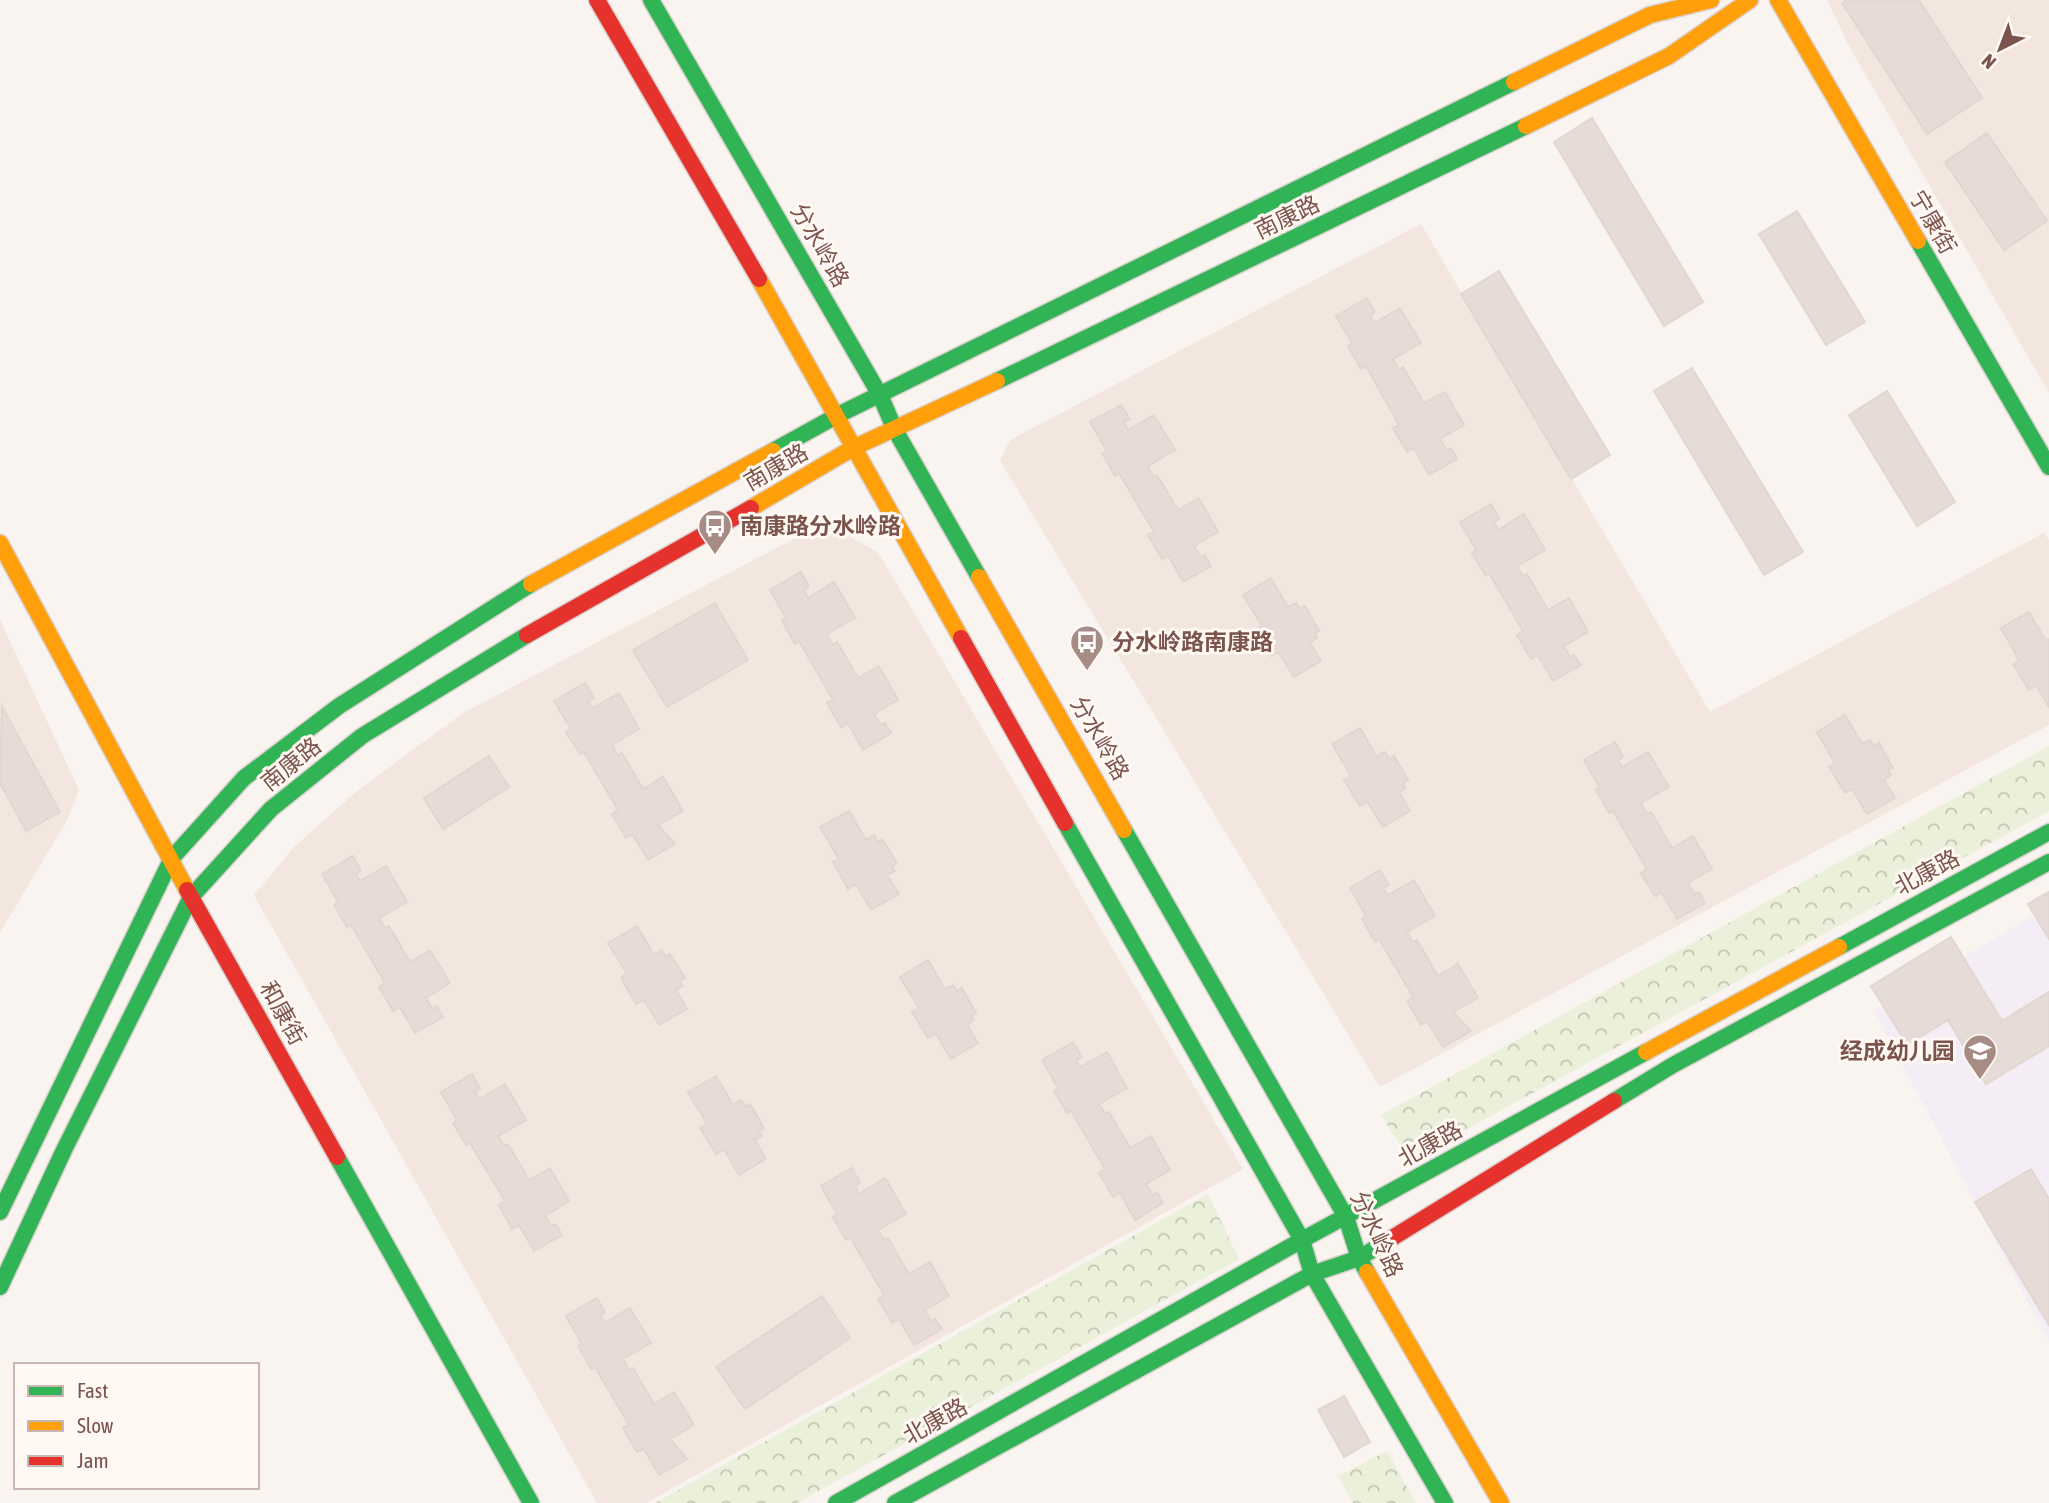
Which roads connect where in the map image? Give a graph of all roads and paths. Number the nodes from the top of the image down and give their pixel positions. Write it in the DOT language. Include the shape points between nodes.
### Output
graph roads {
  1 [pos="597,0"];
  2 [pos="651,0"];
  3 [pos="1711,0"];
  4 [pos="1749,0"];
  5 [pos="1777,0"];
  6 [pos="880,395"];
  7 [pos="838,415"];
  8 [pos="895,430"];
  9 [pos="853,449"];
  10 [pos="2049,467"];
  11 [pos="0,543"];
  12 [pos="2049,832"];
  13 [pos="172,858"];
  14 [pos="2049,862"];
  15 [pos="191,897"];
  16 [pos="0,1212"];
  17 [pos="1346,1217"];
  18 [pos="1302,1240"];
  19 [pos="1359,1258"];
  20 [pos="1312,1274"];
  21 [pos="0,1287"];
  22 [pos="531,1503"];
  23 [pos="836,1503"];
  24 [pos="895,1503"];
  25 [pos="1445,1503"];
  26 [pos="1501,1503"];
  1 -- 7 [label="main road"];
  2 -- 6 [label="main road, 分水岭路"];
  3 -- 6 [label="main road, 南康路" via="1650,15"];
  4 -- 8 [label="main road, 南康路" via="1669,56"];
  5 -- 10 [label="main road, 宁康街"];
  6 -- 7 [label="main road, 南康路"];
  6 -- 8 [label="main road, 分水岭路"];
  7 -- 9 [label="main road"];
  7 -- 13 [label="main road, 南康路" via="512,595 339,706 244,778"];
  8 -- 9 [label="main road, 南康路"];
  8 -- 17 [label="main road, 分水岭路"];
  9 -- 15 [label="main road, 南康路" via="476,663 362,736 271,809"];
  9 -- 18 [label="main road"];
  11 -- 13 [label="main road, 和康街"];
  12 -- 17 [label="main road, 北康路"];
  13 -- 15 [label="main road, 和康街"];
  13 -- 16 [label="main road, 南康路"];
  14 -- 19 [label="main road" via="1673,1065"];
  15 -- 21 [label="main road, 南康路"];
  15 -- 22 [label="main road, 和康街"];
  17 -- 18 [label="main road, 北康路"];
  17 -- 19 [label="main road, 分水岭路"];
  18 -- 20 [label="main road"];
  18 -- 23 [label="main road, 北康路"];
  19 -- 20 [label="main road"];
  19 -- 26 [label="main road, 分水岭路"];
  20 -- 24 [label="main road"];
  20 -- 25 [label="main road"];
}
